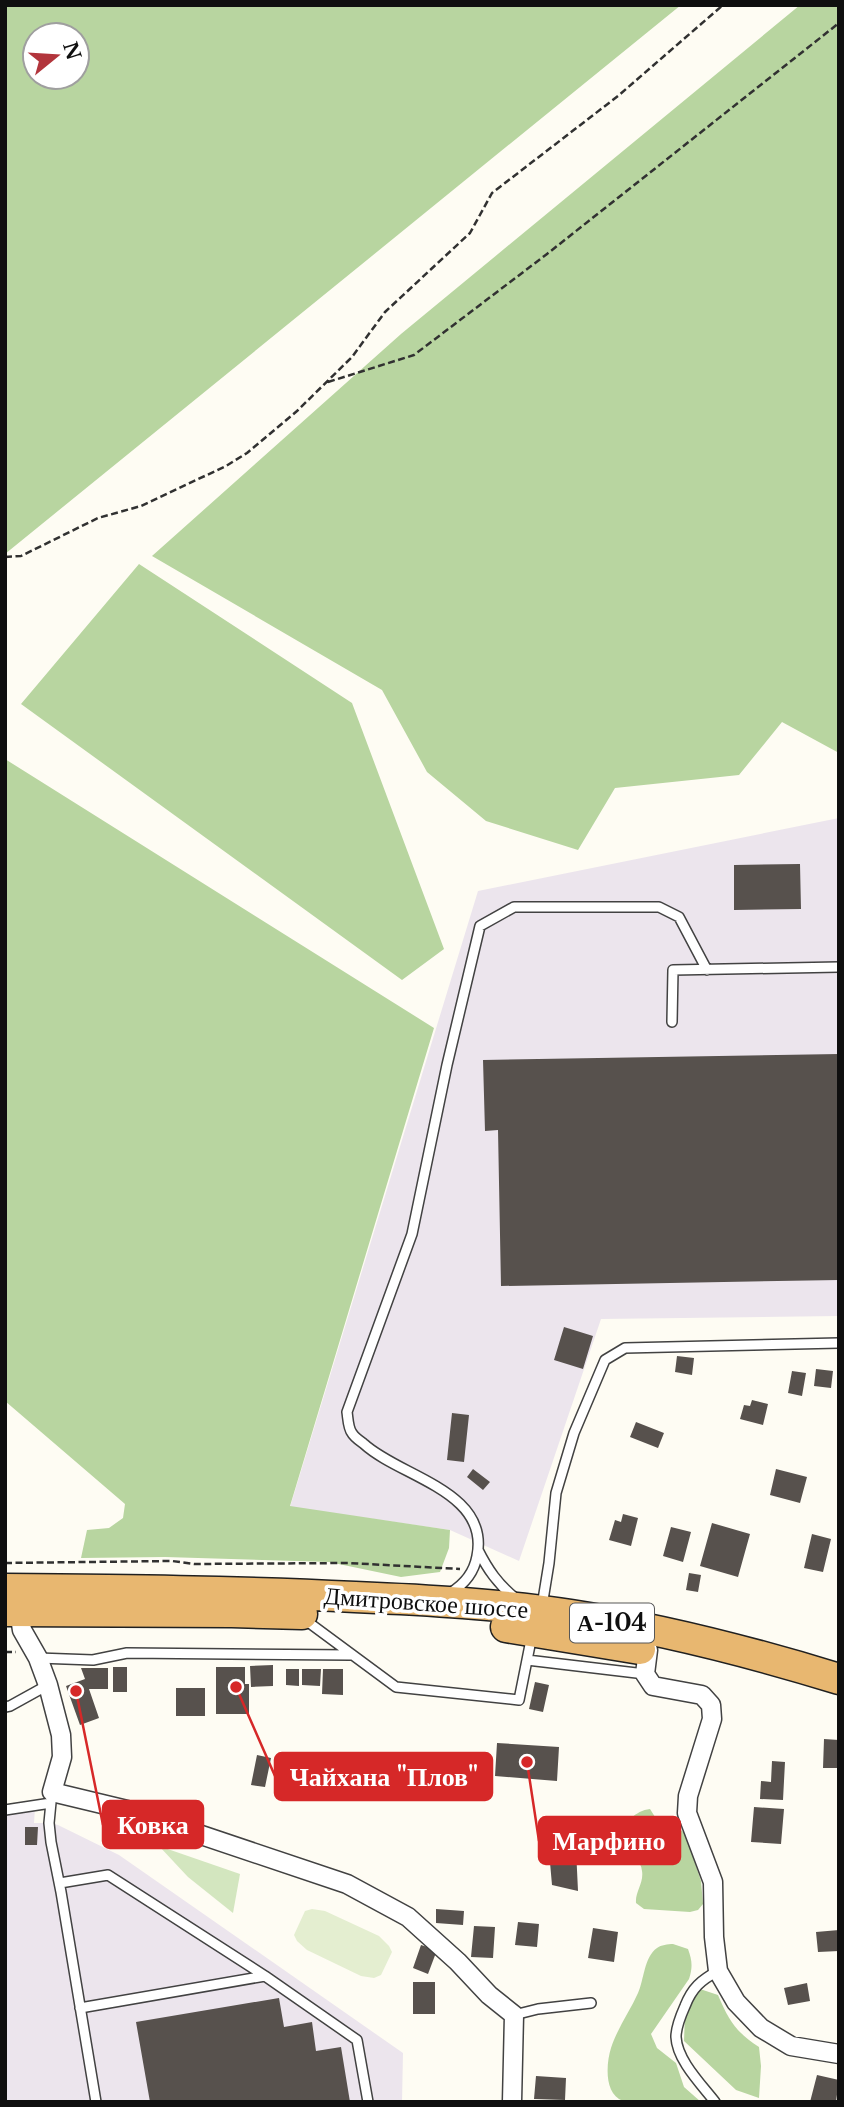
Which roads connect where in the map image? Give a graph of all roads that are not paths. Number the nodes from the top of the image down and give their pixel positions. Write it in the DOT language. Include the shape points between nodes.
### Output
graph roads {
  1 [pos="839,967"];
  2 [pos="707,970"];
  3 [pos="672,1022"];
  4 [pos="839,1343"];
  5 [pos="478,1550"];
  6 [pos="432,1601"];
  7 [pos="10,1604"];
  8 [pos="297,1614"];
  9 [pos="537,1618"];
  10 [pos="352,1655"];
  11 [pos="38,1658"];
  12 [pos="527,1660"];
  13 [pos="646,1662"];
  14 [pos="839,1679"];
  15 [pos="48,1685"];
  16 [pos="839,1698"];
  17 [pos="5,1707"];
  18 [pos="51,1798"];
  19 [pos="5,1810"];
  20 [pos="60,1883"];
  21 [pos="718,1971"];
  22 [pos="265,1976"];
  23 [pos="591,2003"];
  24 [pos="80,2008"];
  25 [pos="514,2015"];
  26 [pos="839,2054"];
  27 [pos="96,2102"];
  28 [pos="368,2102"];
  29 [pos="512,2102"];
  30 [pos="715,2102"];
  1 -- 2 [label="lane"];
  2 -- 3 [label="lane" via="673,970"];
  2 -- 5 [label="lane" via="679,917 659,907 514,907 480,926 412,1234 347,1412 351,1432 373,1452 464,1506 477,1533"];
  4 -- 9 [label="lane" via="625,1348 605,1360 574,1433 556,1493 549,1563"];
  5 -- 6 [label="lane" via="475,1570 453,1592"];
  5 -- 9 [label="lane" via="500,1585"];
  6 -- 7 [label="highway, Дмитровское шоссе / А-104" via="235,1591"];
  6 -- 9 [label="highway, Дмитровское шоссе / А-104"];
  7 -- 8 [label="highway, Дмитровское шоссе / А-104"];
  7 -- 11 [label="street"];
  8 -- 9 [label="highway, Дмитровское шоссе / А-104" via="472,1623"];
  8 -- 10 [label="lane"];
  9 -- 12 [label="lane"];
  9 -- 13 [label="highway, Дмитровское шоссе / А-104"];
  9 -- 14 [label="highway, Дмитровское шоссе / А-104" via="572,1615 687,1637"];
  10 -- 11 [label="lane" via="127,1653 93,1660"];
  10 -- 12 [label="lane" via="396,1687 519,1700"];
  11 -- 15 [label="street"];
  12 -- 13 [label="lane"];
  13 -- 16 [label="highway, Дмитровское шоссе / А-104" via="695,1660"];
  13 -- 21 [label="street" via="653,1686 702,1695 711,1705 712,1719 687,1813 713,1882"];
  15 -- 17 [label="lane"];
  15 -- 18 [label="street" via="62,1746"];
  18 -- 19 [label="lane"];
  18 -- 20 [label="lane" via="51,1842"];
  18 -- 25 [label="street" via="127,1810 347,1884 408,1917"];
  20 -- 22 [label="lane" via="108,1875"];
  20 -- 24 [label="lane"];
  21 -- 26 [label="street" via="736,2003 761,2028 791,2046"];
  21 -- 30 [label="lane" via="690,1994 676,2038 683,2058"];
  22 -- 24 [label="lane"];
  22 -- 28 [label="lane" via="357,2040"];
  23 -- 25 [label="lane"];
  24 -- 27 [label="lane"];
  25 -- 29 [label="street"];
}
